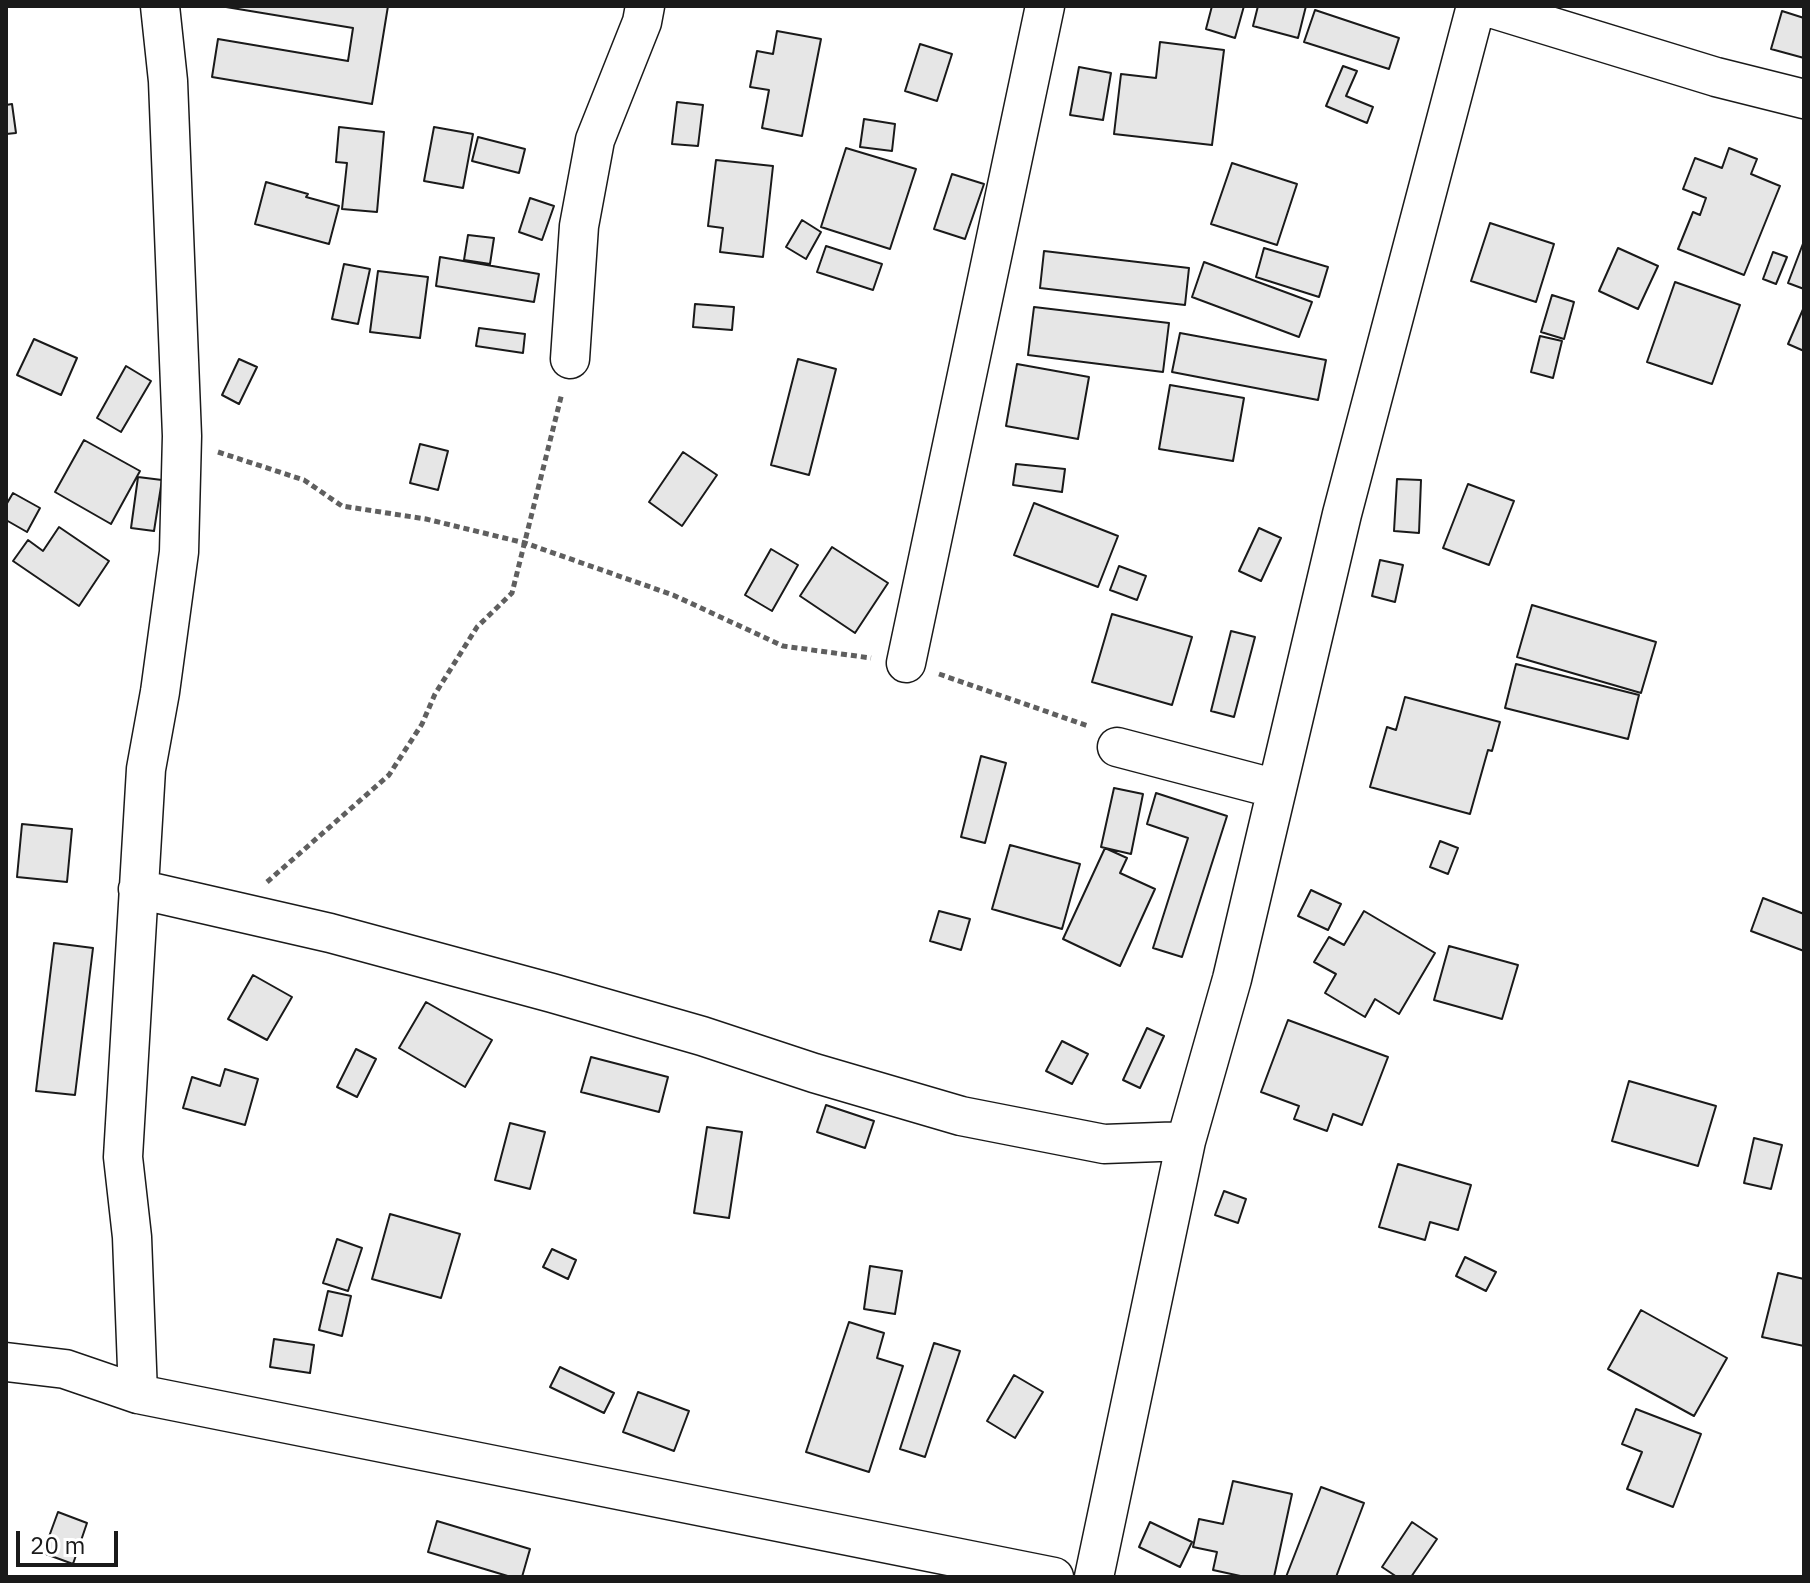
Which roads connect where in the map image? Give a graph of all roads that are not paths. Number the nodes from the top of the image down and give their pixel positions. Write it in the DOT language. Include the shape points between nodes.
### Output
graph roads {
  1 [pos="160,6"];
  2 [pos="645,6"];
  3 [pos="1045,6"];
  4 [pos="1476,6"];
  5 [pos="1484,6"];
  6 [pos="1804,99"];
  7 [pos="570,359"];
  8 [pos="906,663"];
  9 [pos="1117,747"];
  10 [pos="1277,789"];
  11 [pos="138,889"];
  12 [pos="1186,1141"];
  13 [pos="6,1362"];
  14 [pos="138,1394"];
  15 [pos="1054,1577"];
  16 [pos="1094,1577"];
  1 -- 11 [label="street" via="168,81 182,436 179,552 146,769"];
  2 -- 7 [label="street" via="595,140 579,226"];
  3 -- 8 [label="street"];
  4 -- 10 [label="street" via="1342,514"];
  5 -- 6 [label="street"];
  9 -- 10 [label="street"];
  10 -- 12 [label="street"];
  11 -- 12 [label="street" via="330,933 567,997 961,1116 1104,1144"];
  11 -- 14 [label="street" via="123,1157"];
  12 -- 16 [label="street"];
  13 -- 14 [label="street" via="65,1369"];
  14 -- 15 [label="street"];
}
